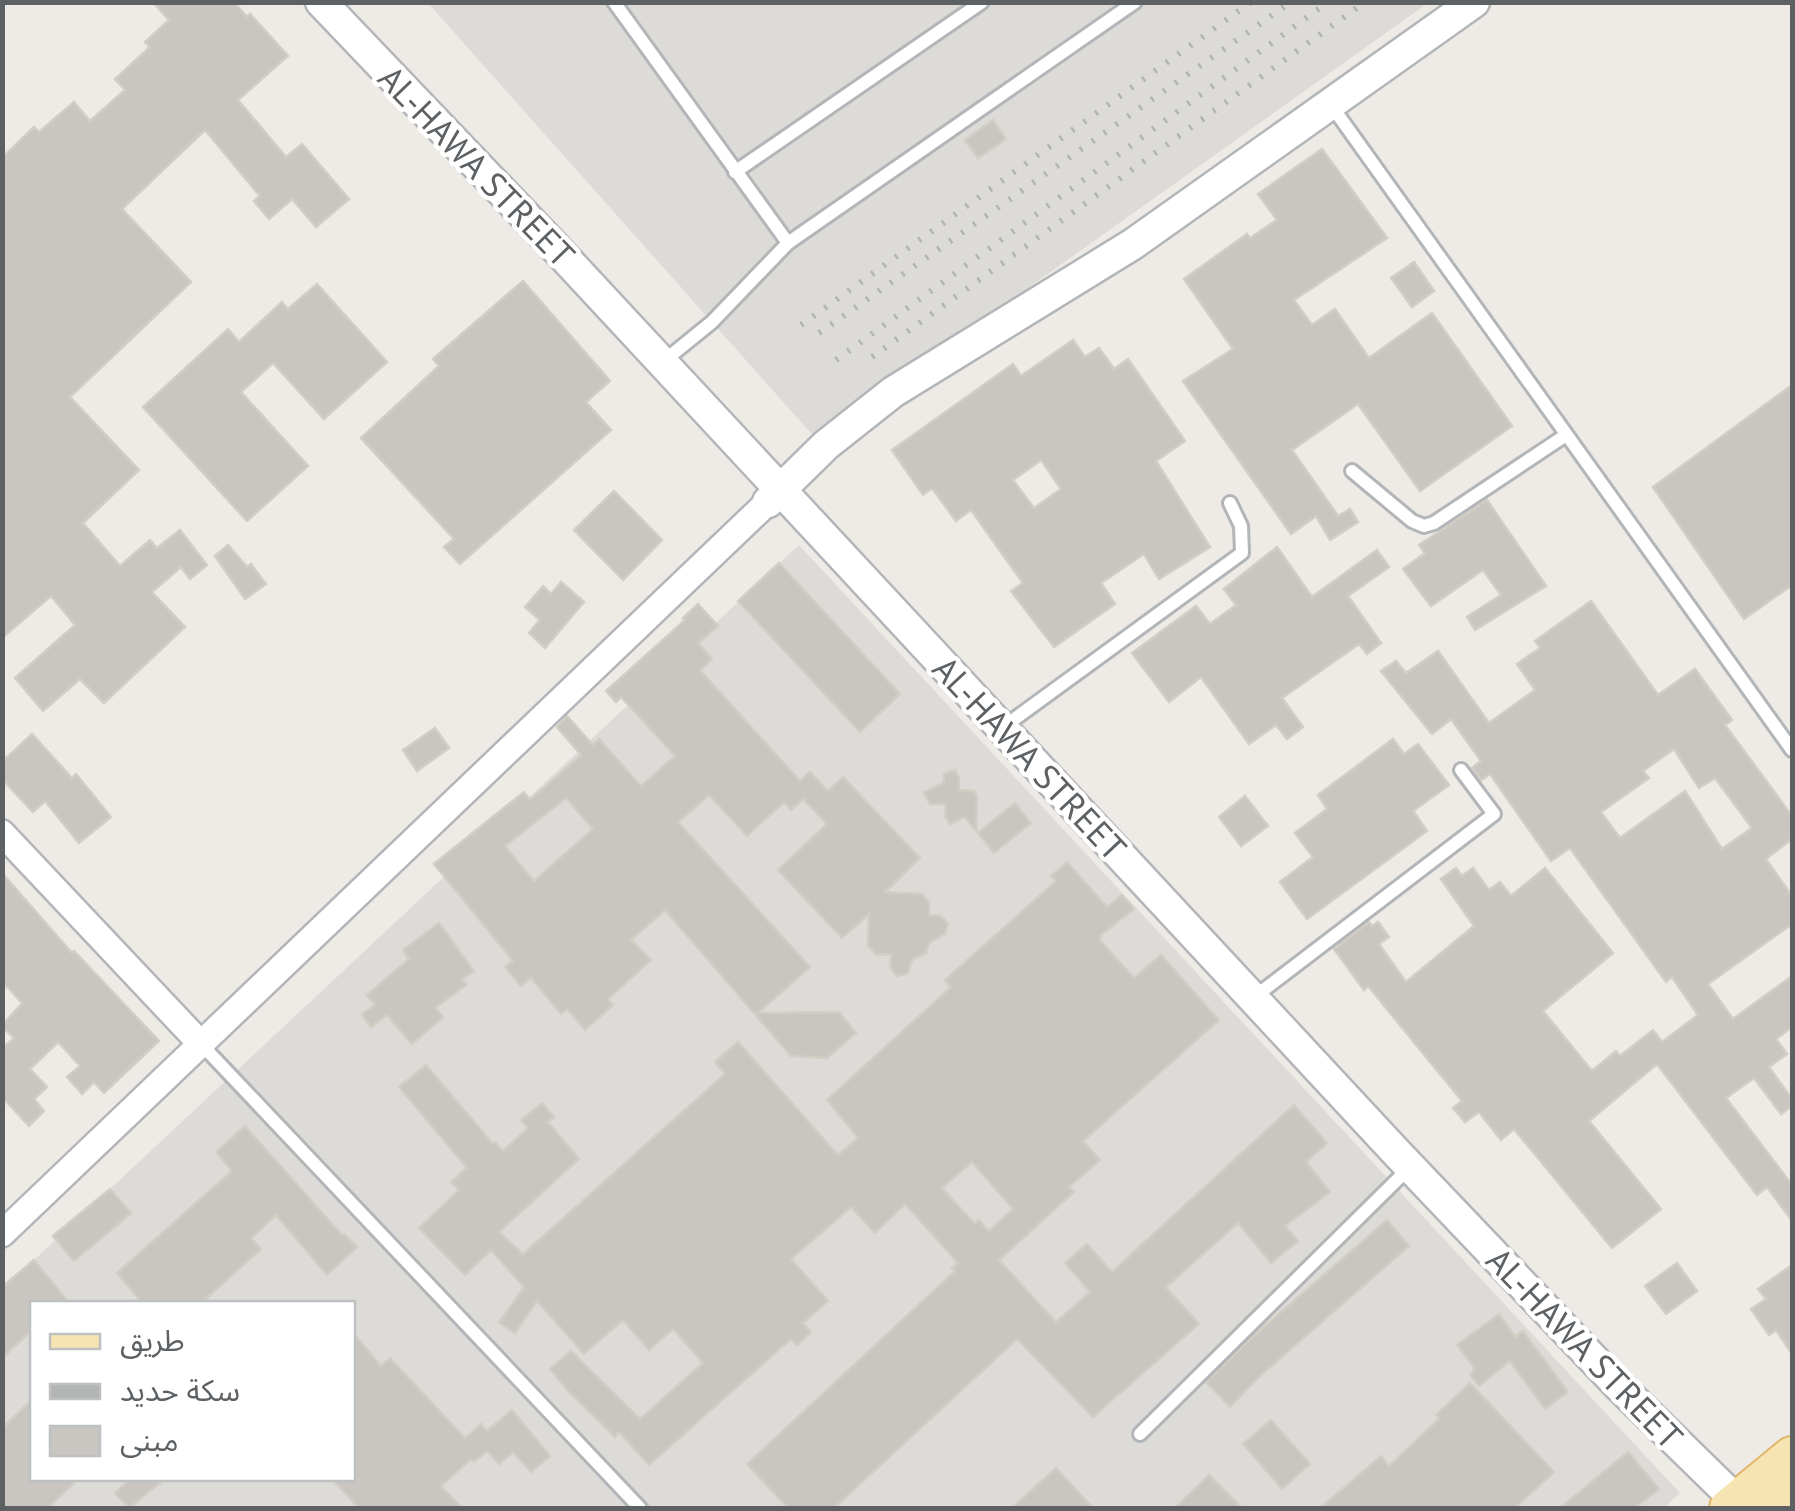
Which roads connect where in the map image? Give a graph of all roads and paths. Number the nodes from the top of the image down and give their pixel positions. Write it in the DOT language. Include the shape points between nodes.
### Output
graph roads {
  1 [pos="322,2"];
  2 [pos="614,2"];
  3 [pos="982,2"];
  4 [pos="1134,2"];
  5 [pos="1474,2"];
  6 [pos="1331,105"];
  7 [pos="735,172"];
  8 [pos="788,244"];
  9 [pos="662,362"];
  10 [pos="1566,435"];
  11 [pos="1352,471"];
  12 [pos="774,496"];
  13 [pos="1230,503"];
  14 [pos="1002,728"];
  15 [pos="1792,750"];
  16 [pos="1461,770"];
  17 [pos="2,834"];
  18 [pos="1253,998"];
  19 [pos="202,1044"];
  20 [pos="1410,1166"];
  21 [pos="2,1234"];
  22 [pos="1140,1434"];
  23 [pos="1792,1456"];
  24 [pos="1792,1497"];
  25 [pos="1736,1506"];
  26 [pos="640,1508"];
  27 [pos="1776,1508"];
  1 -- 9 [label="street, AL-HAWA STREET"];
  2 -- 7 [label="lane"];
  3 -- 7 [label="lane"];
  4 -- 8 [label="lane"];
  5 -- 6 [label="street"];
  6 -- 10 [label="lane"];
  6 -- 12 [label="street" via="1133,244 893,392"];
  7 -- 8 [label="lane"];
  8 -- 9 [label="lane"];
  9 -- 12 [label="street, AL-HAWA STREET"];
  10 -- 11 [label="lane" via="1424,526"];
  10 -- 15 [label="lane"];
  12 -- 14 [label="street, AL-HAWA STREET"];
  12 -- 19 [label="street"];
  13 -- 14 [label="lane" via="1241,526 1242,553"];
  14 -- 18 [label="street, AL-HAWA STREET"];
  16 -- 18 [label="lane" via="1494,814"];
  17 -- 19 [label="street"];
  18 -- 20 [label="street, AL-HAWA STREET"];
  19 -- 21 [label="street"];
  19 -- 26 [label="lane"];
  20 -- 22 [label="lane"];
  20 -- 25 [label="street, AL-HAWA STREET"];
  23 -- 25 [label="main road"];
  24 -- 27 [label="main road"];
}
